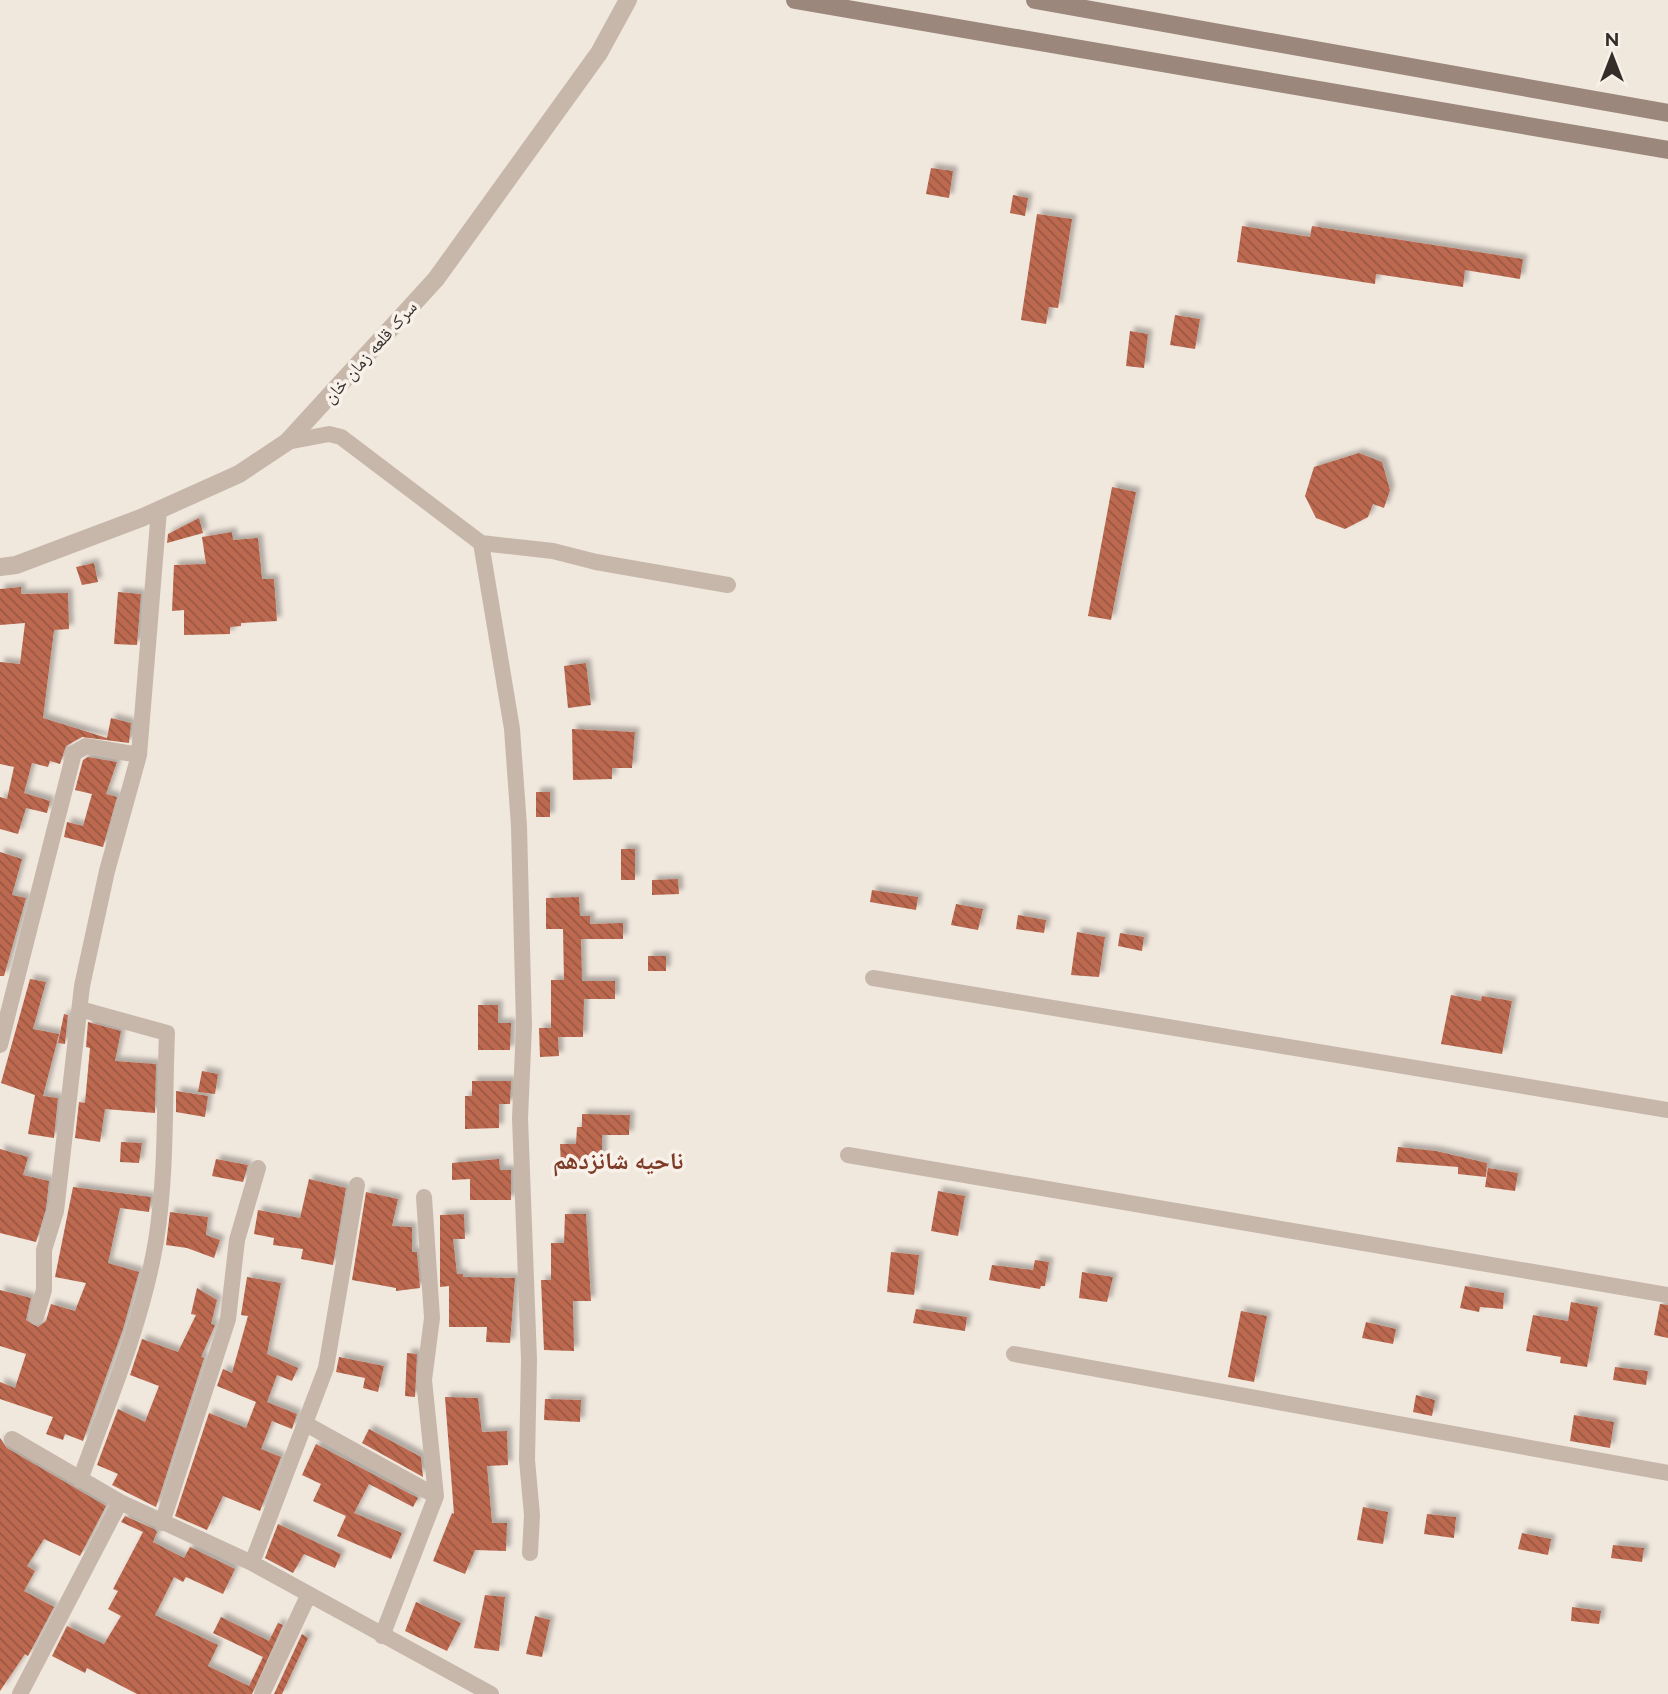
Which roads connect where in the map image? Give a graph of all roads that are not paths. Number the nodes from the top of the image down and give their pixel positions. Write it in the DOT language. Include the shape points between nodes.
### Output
graph roads {
  1 [pos="628,0"];
  2 [pos="795,0"];
  3 [pos="1035,0"];
  4 [pos="1668,113"];
  5 [pos="1668,150"];
  6 [pos="287,442"];
  7 [pos="159,510"];
  8 [pos="481,543"];
  9 [pos="0,567"];
  10 [pos="728,585"];
  11 [pos="139,755"];
  12 [pos="873,978"];
  13 [pos="80,1009"];
  14 [pos="0,1045"];
  15 [pos="1668,1110"];
  16 [pos="848,1155"];
  17 [pos="258,1168"];
  18 [pos="357,1185"];
  19 [pos="424,1197"];
  20 [pos="1668,1295"];
  21 [pos="36,1317"];
  22 [pos="1014,1354"];
  23 [pos="306,1424"];
  24 [pos="12,1439"];
  25 [pos="1668,1473"];
  26 [pos="80,1480"];
  27 [pos="436,1496"];
  28 [pos="120,1502"];
  29 [pos="162,1523"];
  30 [pos="530,1553"];
  31 [pos="252,1563"];
  32 [pos="308,1596"];
  33 [pos="382,1636"];
  34 [pos="20,1694"];
  35 [pos="262,1694"];
  36 [pos="491,1694"];
  1 -- 6 [label="street, سرک قلعه زمان خان" via="599,53 436,279"];
  2 -- 5 [label="main road"];
  3 -- 4 [label="main road"];
  6 -- 7 [label="street, سرک قلعه زمان خان" via="239,474"];
  6 -- 8 [label="street" via="341,437"];
  7 -- 9 [label="street, سرک قلعه زمان خان" via="16,565"];
  7 -- 11 [label="street"];
  8 -- 10 [label="street" via="553,551"];
  8 -- 30 [label="street" via="512,729 519,826"];
  11 -- 13 [label="street" via="107,871"];
  11 -- 14 [label="street" via="86,746 74,753"];
  12 -- 15 [label="street"];
  13 -- 21 [label="street" via="56,1211 44,1250 44,1290"];
  13 -- 26 [label="street" via="167,1033 163,1178 156,1241 140,1316"];
  16 -- 20 [label="street"];
  17 -- 29 [label="street" via="237,1240 228,1319"];
  18 -- 23 [label="street" via="326,1368"];
  19 -- 27 [label="street" via="432,1318 424,1380"];
  22 -- 25 [label="street"];
  23 -- 27 [label="street"];
  23 -- 31 [label="street"];
  24 -- 26 [label="street"];
  26 -- 28 [label="street"];
  27 -- 33 [label="street"];
  28 -- 29 [label="street"];
  28 -- 34 [label="street"];
  29 -- 31 [label="street"];
  31 -- 32 [label="street"];
  32 -- 33 [label="street"];
  32 -- 35 [label="street"];
  33 -- 36 [label="street"];
}
